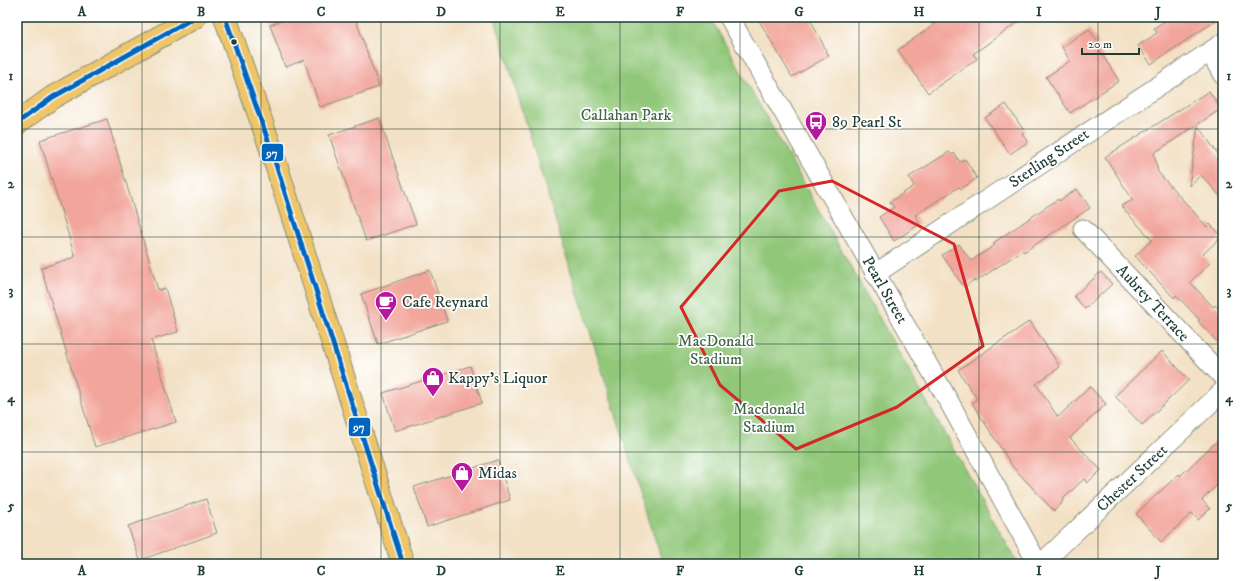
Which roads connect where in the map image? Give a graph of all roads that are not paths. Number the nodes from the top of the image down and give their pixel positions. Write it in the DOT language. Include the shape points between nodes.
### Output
graph roads {
  1 [pos="195,17"];
  2 [pos="225,17"];
  3 [pos="729,17"];
  4 [pos="1216,48"];
  5 [pos="1223,75"];
  6 [pos="17,123"];
  7 [pos="1083,229"];
  8 [pos="875,274"];
  9 [pos="1223,377"];
  10 [pos="1223,391"];
  11 [pos="403,564"];
  12 [pos="1039,564"];
  1 -- 6 [label="main road" via="53,97"];
  2 -- 11 [label="main road" via="271,148"];
  3 -- 8 [label="street, Pearl Street"];
  4 -- 5 [label="street"];
  4 -- 8 [label="street, Sterling Street"];
  7 -- 9 [label="street, Aubrey Terrace"];
  8 -- 12 [label="street, Pearl Street"];
  10 -- 12 [label="street, Chester Street"];
}
